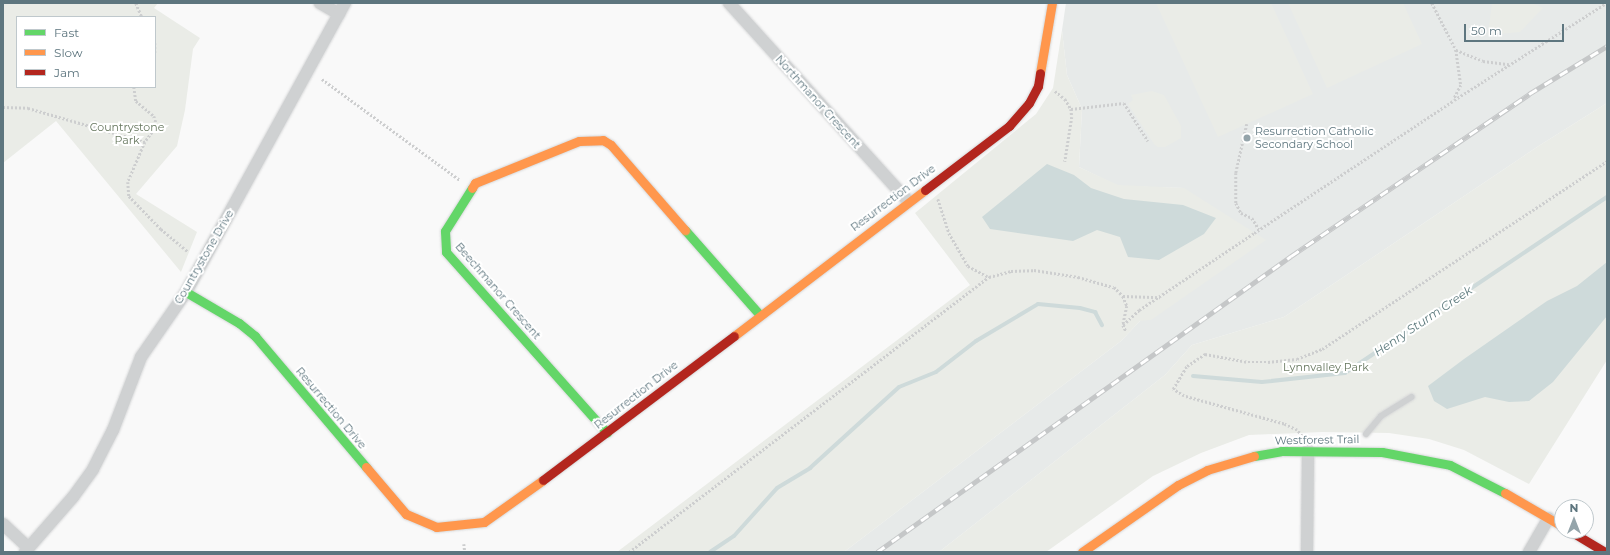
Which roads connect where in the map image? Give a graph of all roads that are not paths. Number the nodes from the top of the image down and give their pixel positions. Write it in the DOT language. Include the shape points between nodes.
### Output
graph roads {
  1 [pos="320,3"];
  2 [pos="345,3"];
  3 [pos="729,3"];
  4 [pos="1052,3"];
  5 [pos="339,14"];
  6 [pos="908,201"];
  7 [pos="186,292"];
  8 [pos="760,315"];
  9 [pos="1412,397"];
  10 [pos="607,433"];
  11 [pos="1366,434"];
  12 [pos="1308,450"];
  13 [pos="1549,518"];
  14 [pos="1554,521"];
  15 [pos="3,524"];
  16 [pos="1584,539"];
  17 [pos="27,550"];
  18 [pos="1082,552"];
  19 [pos="1307,552"];
  20 [pos="1529,552"];
  21 [pos="1606,552"];
  1 -- 5 [label="street"];
  2 -- 5 [label="street, Countrystone Drive"];
  3 -- 6 [label="street, Northmanor Crescent"];
  4 -- 6 [label="street, Resurrection Drive" via="1044,64 1038,86 1029,103 1009,126"];
  5 -- 7 [label="street, Countrystone Drive"];
  6 -- 8 [label="street, Resurrection Drive"];
  7 -- 10 [label="street, Resurrection Drive" via="239,323 255,336 406,514 436,527 484,522"];
  7 -- 17 [label="street, Countrystone Drive" via="141,357 113,430 93,469 73,497"];
  8 -- 10 [label="street, Resurrection Drive"];
  8 -- 10 [label="street, Beechmanor Crescent" via="611,145 603,140 579,141 481,180 470,187 445,231 446,252"];
  9 -- 11 [label="lane" via="1381,416"];
  12 -- 13 [label="street, Westforest Trail" via="1382,452 1450,465 1473,475"];
  12 -- 18 [label="street, Westforest Trail" via="1281,451 1241,458 1207,470 1178,485"];
  12 -- 19 [label="street"];
  13 -- 14 [label="street, Westforest Trail"];
  13 -- 20 [label="street"];
  15 -- 17 [label="street"];
  16 -- 21 [label="street"];
}
